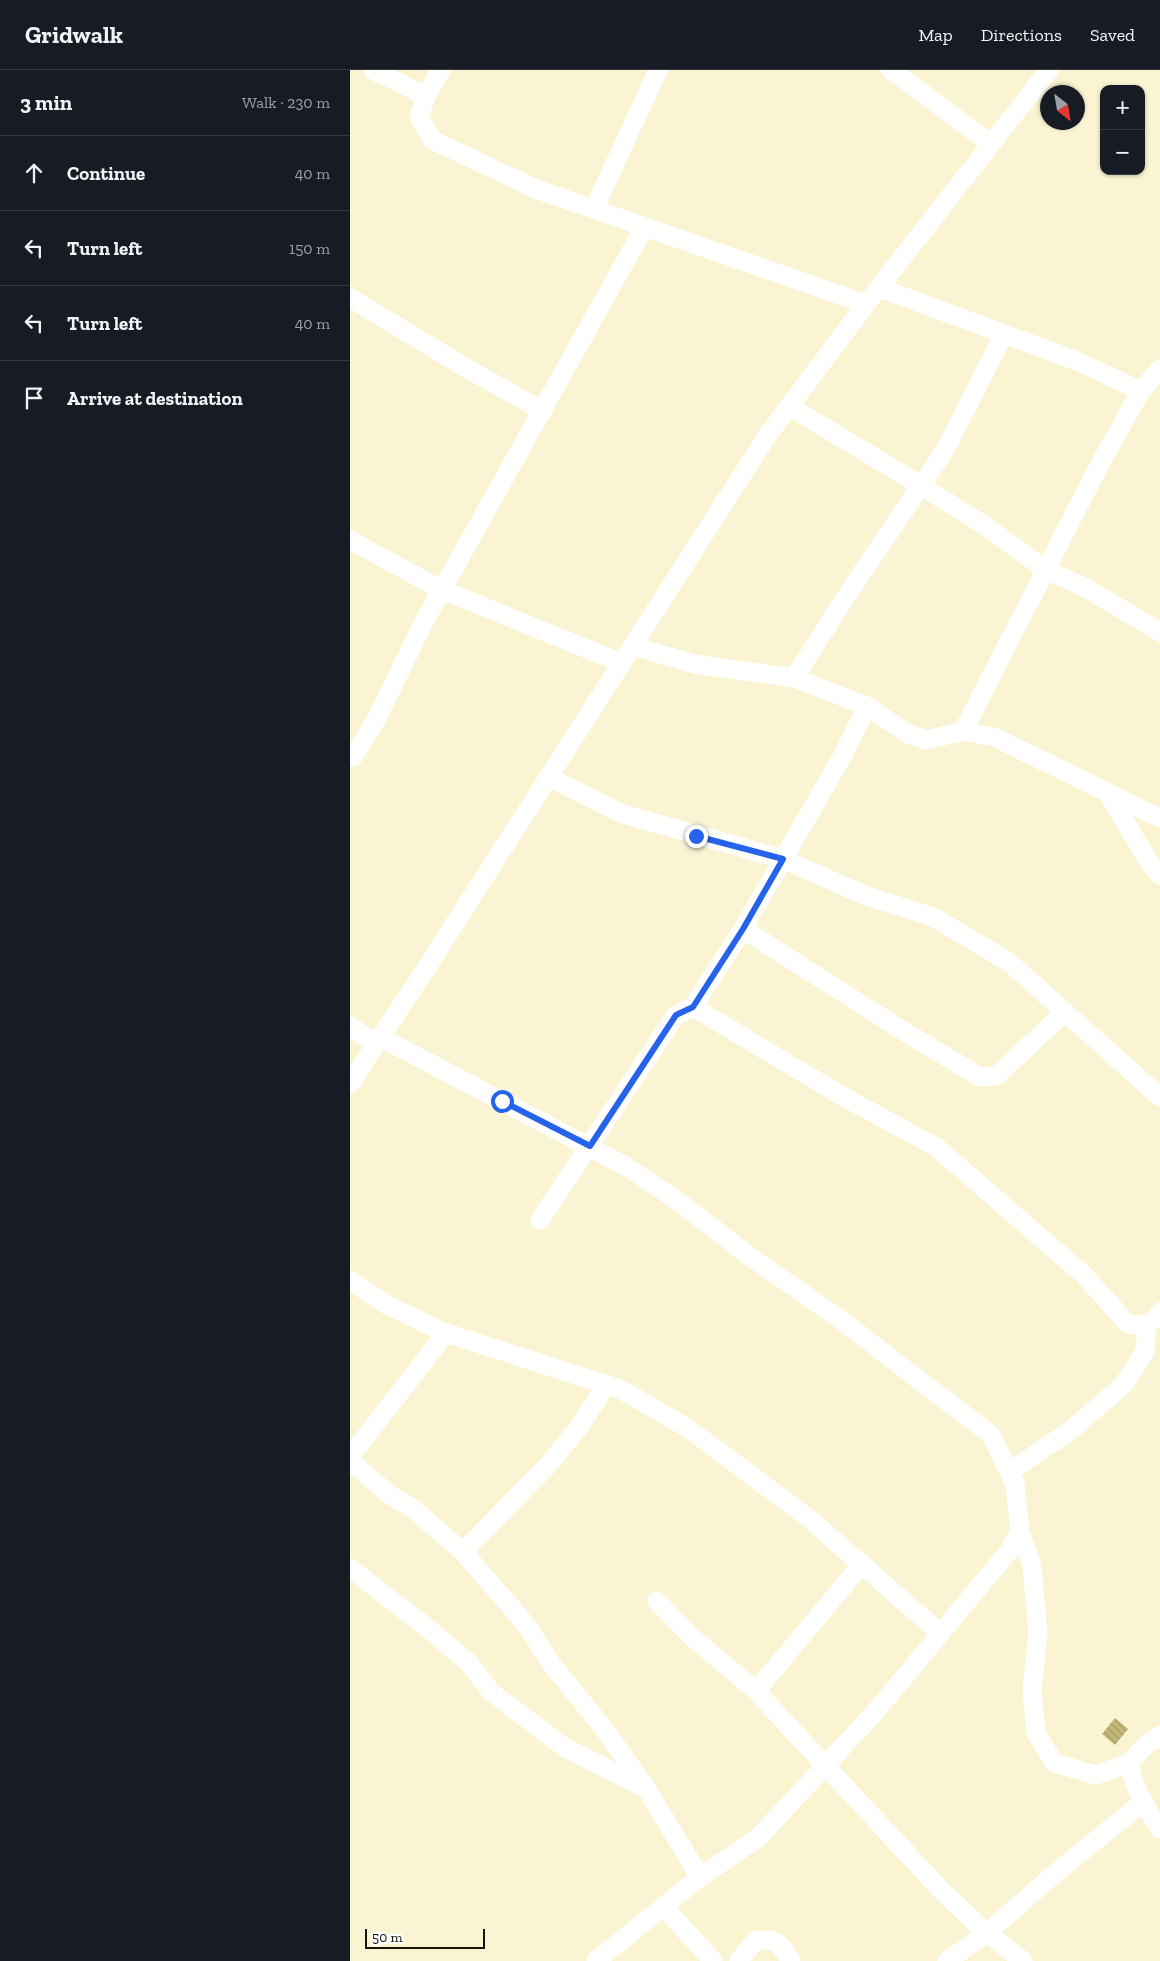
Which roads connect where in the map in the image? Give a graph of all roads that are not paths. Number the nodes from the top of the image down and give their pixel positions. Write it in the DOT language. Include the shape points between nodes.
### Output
graph roads {
  1 [pos="373,70"];
  2 [pos="441,70"];
  3 [pos="658,70"];
  4 [pos="891,70"];
  5 [pos="1049,70"];
  6 [pos="426,96"];
  7 [pos="990,144"];
  8 [pos="594,209"];
  9 [pos="644,228"];
  10 [pos="880,288"];
  11 [pos="350,298"];
  12 [pos="866,304"];
  13 [pos="1004,334"];
  14 [pos="1160,369"];
  15 [pos="1141,391"];
  16 [pos="789,406"];
  17 [pos="544,411"];
  18 [pos="920,485"];
  19 [pos="350,540"];
  20 [pos="1046,570"];
  21 [pos="442,590"];
  22 [pos="1160,632"];
  23 [pos="633,646"];
  24 [pos="622,663"];
  25 [pos="794,678"];
  26 [pos="867,706"];
  27 [pos="963,731"];
  28 [pos="351,758"];
  29 [pos="549,778"];
  30 [pos="1107,791"];
  31 [pos="1160,818"];
  32 [pos="783,859"];
  33 [pos="1160,875"];
  34 [pos="743,929"];
  35 [pos="693,1007"];
  36 [pos="1065,1012"];
  37 [pos="350,1026"];
  38 [pos="378,1041"];
  39 [pos="350,1084"];
  40 [pos="1160,1097"];
  41 [pos="590,1146"];
  42 [pos="540,1220"];
  43 [pos="350,1280"];
  44 [pos="1160,1312"];
  45 [pos="1147,1326"];
  46 [pos="446,1333"];
  47 [pos="1153,1356"];
  48 [pos="607,1384"];
  49 [pos="350,1457"];
  50 [pos="350,1461"];
  51 [pos="1009,1472"];
  52 [pos="1020,1531"];
  53 [pos="463,1552"];
  54 [pos="862,1564"];
  55 [pos="350,1568"];
  56 [pos="657,1601"];
  57 [pos="940,1633"];
  58 [pos="756,1691"];
  59 [pos="1160,1735"];
  60 [pos="1129,1763"];
  61 [pos="825,1765"];
  62 [pos="646,1788"];
  63 [pos="1142,1803"];
  64 [pos="1160,1829"];
  65 [pos="700,1877"];
  66 [pos="663,1906"];
  67 [pos="987,1933"];
  68 [pos="596,1961"];
  69 [pos="712,1961"];
  70 [pos="739,1961"];
  71 [pos="791,1961"];
  72 [pos="947,1961"];
  73 [pos="1023,1961"];
  1 -- 6 [label="street"];
  2 -- 6 [label="street"];
  3 -- 8 [label="street"];
  4 -- 7 [label="street"];
  5 -- 7 [label="street"];
  6 -- 8 [label="street" via="419,116 432,140 536,189"];
  7 -- 10 [label="street"];
  8 -- 9 [label="street"];
  9 -- 12 [label="street"];
  9 -- 17 [label="street"];
  10 -- 12 [label="street"];
  10 -- 13 [label="street"];
  11 -- 17 [label="street"];
  12 -- 16 [label="street"];
  13 -- 15 [label="street" via="1077,361"];
  13 -- 18 [label="street" via="945,450"];
  14 -- 15 [label="street"];
  15 -- 20 [label="street"];
  16 -- 18 [label="street"];
  16 -- 23 [label="street"];
  17 -- 21 [label="street"];
  18 -- 20 [label="street"];
  18 -- 25 [label="street"];
  19 -- 21 [label="street"];
  20 -- 22 [label="street" via="1084,587"];
  20 -- 27 [label="street"];
  21 -- 24 [label="street"];
  21 -- 28 [label="street" via="377,718"];
  23 -- 24 [label="street"];
  23 -- 25 [label="street" via="694,664"];
  24 -- 29 [label="street"];
  25 -- 26 [label="street"];
  26 -- 27 [label="street" via="908,734 927,740"];
  26 -- 32 [label="street" via="844,755"];
  27 -- 30 [label="street" via="994,737"];
  29 -- 32 [label="street" via="622,814"];
  29 -- 38 [label="street"];
  30 -- 31 [label="street"];
  30 -- 33 [label="street"];
  32 -- 34 [label="street"];
  32 -- 36 [label="street" via="864,895 933,917 1009,962"];
  34 -- 35 [label="street"];
  34 -- 36 [label="street" via="980,1077 996,1076"];
  35 -- 41 [label="street" via="676,1015"];
  35 -- 45 [label="street" via="842,1096 936,1147 1083,1274 1128,1324"];
  36 -- 40 [label="street"];
  37 -- 38 [label="street"];
  38 -- 39 [label="street"];
  38 -- 41 [label="street"];
  41 -- 42 [label="street"];
  41 -- 51 [label="street" via="682,1204 902,1366 991,1436"];
  43 -- 46 [label="street" via="387,1305"];
  44 -- 45 [label="street"];
  45 -- 47 [label="street"];
  46 -- 48 [label="street"];
  46 -- 49 [label="street"];
  47 -- 51 [label="street" via="1070,1431"];
  48 -- 53 [label="street" via="580,1427 550,1463"];
  48 -- 54 [label="street" via="689,1429 812,1520"];
  50 -- 53 [label="street"];
  51 -- 52 [label="street" via="1014,1484"];
  52 -- 57 [label="street" via="1009,1551"];
  52 -- 60 [label="street" via="1032,1566 1037,1624 1032,1689 1036,1733 1054,1763 1096,1775"];
  53 -- 62 [label="street" via="529,1629 550,1662 583,1700"];
  54 -- 57 [label="street"];
  54 -- 58 [label="street"];
  55 -- 62 [label="street" via="470,1664 491,1692 564,1747"];
  56 -- 58 [label="street" via="692,1637"];
  57 -- 61 [label="street"];
  58 -- 61 [label="street"];
  59 -- 60 [label="street"];
  60 -- 63 [label="street" via="1132,1783"];
  61 -- 65 [label="street" via="758,1838"];
  61 -- 67 [label="street" via="940,1889"];
  62 -- 65 [label="street"];
  63 -- 64 [label="street"];
  63 -- 67 [label="street"];
  65 -- 66 [label="street"];
  66 -- 68 [label="street"];
  66 -- 69 [label="street"];
  67 -- 72 [label="street"];
  67 -- 73 [label="street"];
  70 -- 71 [label="street" via="756,1941 770,1939 780,1944"];
}
